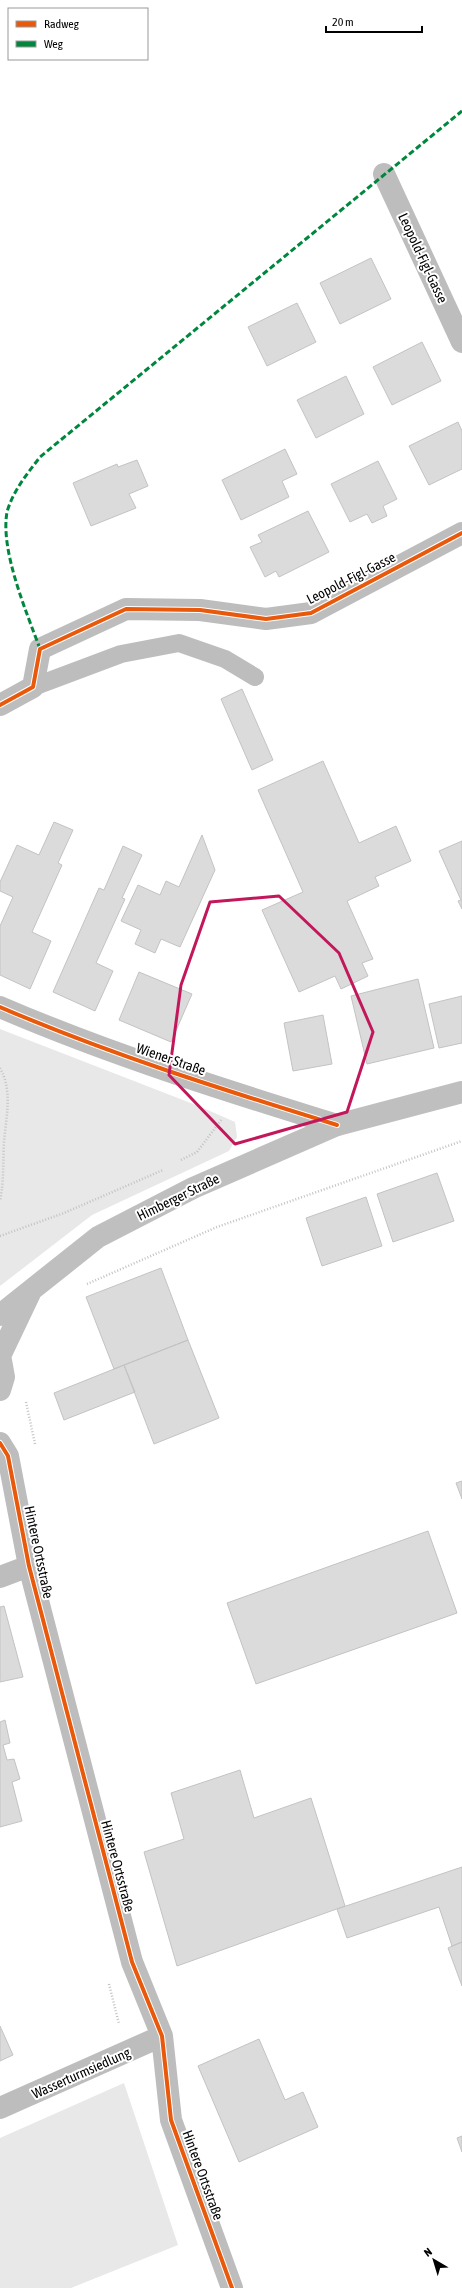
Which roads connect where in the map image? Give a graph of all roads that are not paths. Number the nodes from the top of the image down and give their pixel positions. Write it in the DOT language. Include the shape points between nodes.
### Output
graph roads {
  1 [pos="384,174"];
  2 [pos="462,342"];
  3 [pos="462,533"];
  4 [pos="255,677"];
  5 [pos="33,687"];
  6 [pos="0,705"];
  7 [pos="0,1007"];
  8 [pos="462,1092"];
  9 [pos="337,1126"];
  10 [pos="32,1289"];
  11 [pos="0,1315"];
  12 [pos="0,1355"];
  13 [pos="0,1390"];
  14 [pos="0,1443"];
  15 [pos="29,1566"];
  16 [pos="0,1577"];
  17 [pos="162,2036"];
  18 [pos="0,2108"];
  19 [pos="232,2288"];
  1 -- 2 [label="street, Leopold-Figl-Gasse"];
  3 -- 5 [label="street, Leopold-Figl-Gasse" via="311,613 266,619 200,610 126,609 40,650"];
  4 -- 5 [label="lane" via="225,659 179,643 121,654"];
  5 -- 6 [label="street"];
  7 -- 9 [label="street, Wiener Straße" via="39,1024 240,1095"];
  8 -- 9 [label="main road"];
  9 -- 10 [label="main road, Himberger Straße" via="193,1188 98,1237"];
  10 -- 11 [label="main road, Himberger Straße"];
  10 -- 12 [label="main road, Himberger Straße"];
  12 -- 13 [label="main road, Himberger Straße" via="4,1377"];
  14 -- 15 [label="street, Hintere Ortsstraße" via="8,1456"];
  15 -- 16 [label="street"];
  15 -- 17 [label="street, Hintere Ortsstraße" via="132,1962"];
  17 -- 18 [label="street, Wasserturmsiedlung"];
  17 -- 19 [label="street, Hintere Ortsstraße" via="171,2120"];
}
